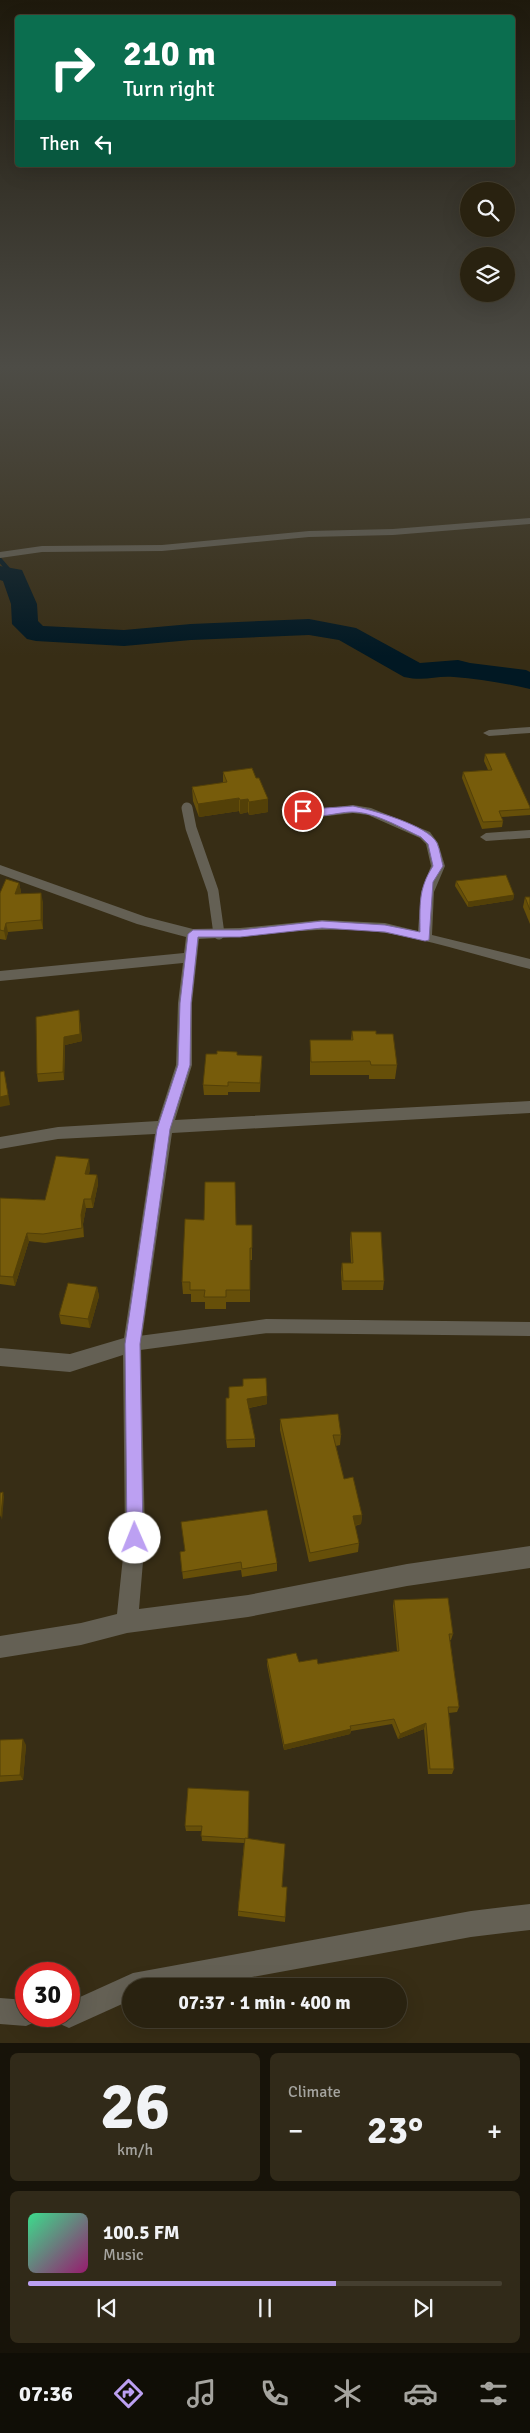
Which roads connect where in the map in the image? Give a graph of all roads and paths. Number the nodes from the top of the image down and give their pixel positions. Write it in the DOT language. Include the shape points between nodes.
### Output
graph roads {
  1 [pos="530,521"];
  2 [pos="0,555"];
  3 [pos="530,730"];
  4 [pos="489,733"];
  5 [pos="187,808"];
  6 [pos="287,809"];
  7 [pos="530,834"];
  8 [pos="486,837"];
  9 [pos="0,869"];
  10 [pos="193,934"];
  11 [pos="219,934"];
  12 [pos="425,937"];
  13 [pos="189,957"];
  14 [pos="530,964"];
  15 [pos="0,976"];
  16 [pos="530,1107"];
  17 [pos="164,1129"];
  18 [pos="0,1143"];
  19 [pos="530,1329"];
  20 [pos="132,1344"];
  21 [pos="0,1356"];
  22 [pos="530,1557"];
  23 [pos="127,1622"];
  24 [pos="0,1647"];
  25 [pos="530,1917"];
  26 [pos="180,1978"];
  27 [pos="122,1992"];
  28 [pos="0,2011"];
  29 [pos="80,2011"];
  30 [pos="15,2012"];
  1 -- 2 [label="street" via="393,532 309,534 162,548 42,549"];
  3 -- 4 [label="street"];
  5 -- 11 [label="lane" via="213,891"];
  6 -- 12 [label="street" via="319,813 353,809 371,812 425,835 432,844 438,866 428,882"];
  7 -- 8 [label="street"];
  9 -- 10 [label="street" via="142,921"];
  10 -- 11 [label="street"];
  10 -- 13 [label="street"];
  11 -- 12 [label="street" via="322,925 385,928"];
  12 -- 14 [label="street"];
  13 -- 15 [label="street"];
  13 -- 17 [label="street" via="184,1065"];
  16 -- 17 [label="street"];
  17 -- 18 [label="street" via="58,1133"];
  17 -- 20 [label="street"];
  19 -- 20 [label="lane" via="267,1326"];
  20 -- 21 [label="street" via="70,1363"];
  20 -- 23 [label="street" via="135,1538"];
  22 -- 23 [label="street" via="407,1575 248,1606"];
  23 -- 24 [label="street" via="81,1634"];
  25 -- 26 [label="street" via="471,1924"];
  27 -- 29 [label="street"];
  28 -- 30 [label="street"];
}
